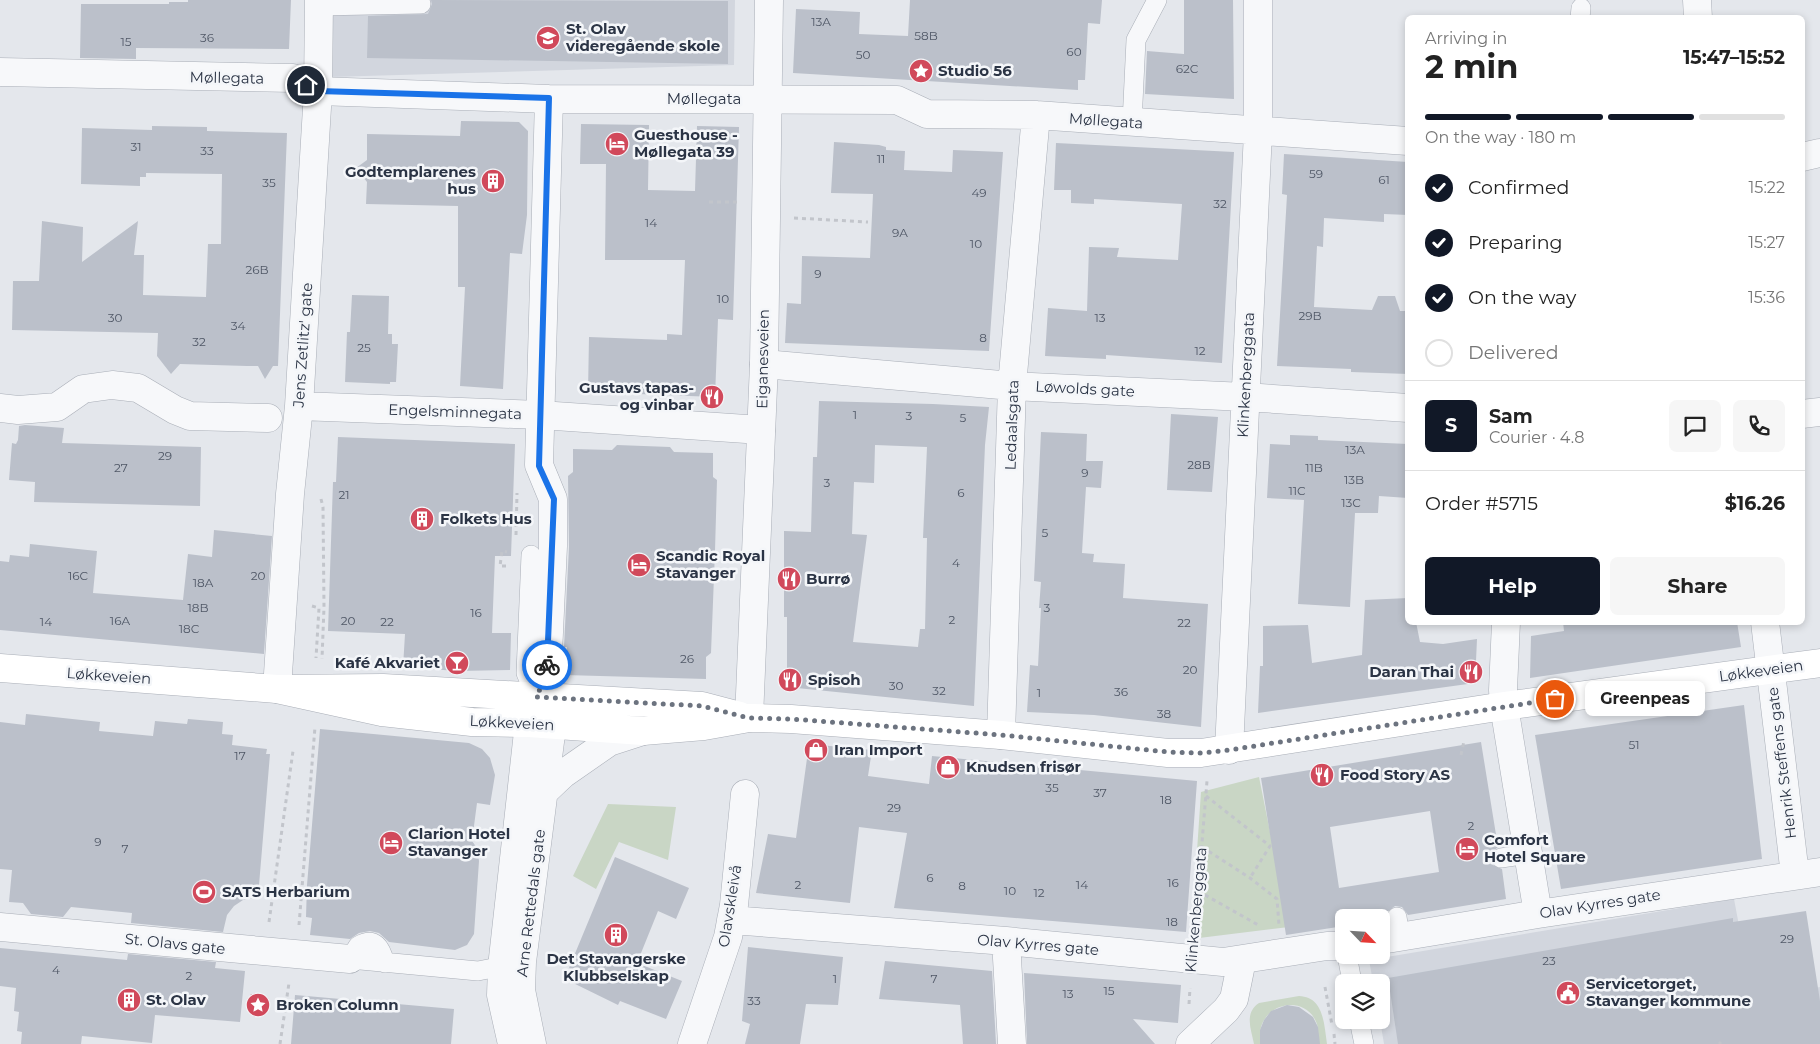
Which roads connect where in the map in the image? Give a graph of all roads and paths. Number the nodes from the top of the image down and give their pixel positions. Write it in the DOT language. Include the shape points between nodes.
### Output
graph roads {
  1 [pos="769,0"];
  2 [pos="1157,0"];
  3 [pos="1258,0"];
  4 [pos="1696,0"];
  5 [pos="319,3"];
  6 [pos="421,4"];
  7 [pos="1698,15"];
  8 [pos="0,72"];
  9 [pos="318,91"];
  10 [pos="549,98"];
  11 [pos="768,100"];
  12 [pos="1036,116"];
  13 [pos="1132,123"];
  14 [pos="1258,132"];
  15 [pos="1405,141"];
  16 [pos="1820,153"];
  17 [pos="1805,156"];
  18 [pos="709,202"];
  19 [pos="742,202"];
  20 [pos="788,217"];
  21 [pos="868,222"];
  22 [pos="764,364"];
  23 [pos="1012,386"];
  24 [pos="1245,397"];
  25 [pos="299,406"];
  26 [pos="0,408"];
  27 [pos="1405,408"];
  28 [pos="1820,412"];
  29 [pos="1805,414"];
  30 [pos="540,415"];
  31 [pos="268,418"];
  32 [pos="761,430"];
  33 [pos="319,491"];
  34 [pos="304,603"];
  35 [pos="1506,625"];
  36 [pos="1765,625"];
  37 [pos="316,658"];
  38 [pos="322,658"];
  39 [pos="1820,662"];
  40 [pos="0,668"];
  41 [pos="1771,669"];
  42 [pos="277,689"];
  43 [pos="536,697"];
  44 [pos="1504,706"];
  45 [pos="316,718"];
  46 [pos="749,718"];
  47 [pos="541,724"];
  48 [pos="643,731"];
  49 [pos="1001,735"];
  50 [pos="1463,745"];
  51 [pos="1229,750"];
  52 [pos="293,751"];
  53 [pos="1461,755"];
  54 [pos="1208,775"];
  55 [pos="545,791"];
  56 [pos="745,794"];
  57 [pos="1206,795"];
  58 [pos="1202,848"];
  59 [pos="1528,854"];
  60 [pos="1500,858"];
  61 [pos="1808,873"];
  62 [pos="1250,878"];
  63 [pos="1198,891"];
  64 [pos="1538,914"];
  65 [pos="731,920"];
  66 [pos="0,927"];
  67 [pos="1393,931"];
  68 [pos="1006,941"];
  69 [pos="1282,945"];
  70 [pos="1331,946"];
  71 [pos="264,953"];
  72 [pos="296,956"];
  73 [pos="1192,959"];
  74 [pos="350,960"];
  75 [pos="1242,960"];
  76 [pos="512,965"];
  77 [pos="1188,1006"];
  78 [pos="1361,1029"];
  79 [pos="280,1044"];
  80 [pos="512,1044"];
  81 [pos="532,1044"];
  82 [pos="692,1044"];
  83 [pos="1012,1044"];
  84 [pos="1190,1044"];
  85 [pos="1335,1044"];
  86 [pos="1364,1044"];
  1 -- 11 [label="street, Eiganesveien"];
  2 -- 13 [label="lane" via="1136,40"];
  3 -- 14 [label="street, Klinkenberggata"];
  4 -- 7 [label="street"];
  5 -- 6 [label="lane"];
  5 -- 9 [label="street, Jens Zetlitz' gate"];
  8 -- 9 [label="street, Møllegata" via="294,78"];
  9 -- 10 [label="street, Møllegata"];
  9 -- 25 [label="street, Jens Zetlitz' gate"];
  10 -- 11 [label="street, Møllegata"];
  10 -- 30 [label="street, Arne Rettedals gate"];
  11 -- 12 [label="street, Møllegata" via="897,100 927,114"];
  11 -- 22 [label="street, Eiganesveien"];
  12 -- 13 [label="street, Møllegata"];
  12 -- 23 [label="street, Ledaalsgata"];
  13 -- 14 [label="street, Møllegata"];
  14 -- 15 [label="street, Møllegata"];
  14 -- 24 [label="street, Klinkenberggata"];
  16 -- 17 [label="street"];
  18 -- 19 [label="path"];
  20 -- 21 [label="path"];
  22 -- 23 [label="street, Løwolds gate"];
  22 -- 32 [label="street, Eiganesveien"];
  23 -- 24 [label="street, Løwolds gate"];
  23 -- 49 [label="street, Ledaalsgata"];
  24 -- 27 [label="street, Løwolds gate"];
  24 -- 51 [label="street, Klinkenberggata"];
  25 -- 30 [label="street, Engelsminnegata"];
  25 -- 42 [label="street, Jens Zetlitz' gate"];
  26 -- 31 [label="street" via="57,407 83,389 112,384 138,388 190,416"];
  28 -- 29 [label="street"];
  30 -- 32 [label="street, Engelsminnegata"];
  30 -- 43 [label="street, Arne Rettedals gate" via="539,466 554,499 542,551 547,675"];
  32 -- 46 [label="street, Eiganesveien"];
  33 -- 38 [label="path" via="323,507"];
  34 -- 37 [label="path" via="319,608"];
  35 -- 44 [label="street"];
  36 -- 41 [label="street, Henrik Steffens gate"];
  39 -- 41 [label="main road, Løkkeveien"];
  40 -- 42 [label="main road, Løkkeveien"];
  41 -- 44 [label="main road, Løkkeveien"];
  41 -- 61 [label="street, Henrik Steffens gate"];
  42 -- 43 [label="main road, Løkkeveien" via="383,688"];
  42 -- 47 [label="main road, Løkkeveien" via="382,712 472,722"];
  43 -- 46 [label="main road, Løkkeveien" via="702,706"];
  43 -- 47 [label="street, Arne Rettedals gate"];
  44 -- 51 [label="main road, Løkkeveien"];
  44 -- 59 [label="street"];
  45 -- 72 [label="path"];
  46 -- 48 [label="main road, Løkkeveien"];
  46 -- 49 [label="main road, Løkkeveien"];
  47 -- 48 [label="main road, Løkkeveien"];
  47 -- 55 [label="street, Arne Rettedals gate"];
  47 -- 76 [label="street, Arne Rettedals gate"];
  48 -- 55 [label="street" via="609,742 563,774"];
  49 -- 51 [label="main road, Løkkeveien" via="1168,752"];
  50 -- 53 [label="path"];
  52 -- 71 [label="path"];
  54 -- 57 [label="path, Klinkenberggata"];
  55 -- 76 [label="street, Arne Rettedals gate"];
  56 -- 65 [label="street, Olavskleivå"];
  57 -- 58 [label="path, Klinkenberggata"];
  57 -- 62 [label="path" via="1270,846"];
  58 -- 62 [label="path"];
  58 -- 63 [label="path, Klinkenberggata"];
  59 -- 60 [label="lane"];
  59 -- 64 [label="street"];
  61 -- 64 [label="street, Olav Kyrres gate"];
  62 -- 69 [label="path" via="1277,899"];
  63 -- 69 [label="path"];
  63 -- 73 [label="path, Klinkenberggata"];
  64 -- 67 [label="street, Olav Kyrres gate"];
  65 -- 68 [label="street, Olav Kyrres gate"];
  65 -- 82 [label="street, Olavskleivå" via="724,951"];
  66 -- 71 [label="street, St. Olavs gate"];
  68 -- 73 [label="street, Olav Kyrres gate"];
  68 -- 83 [label="street"];
  69 -- 70 [label="street, Olav Kyrres gate"];
  69 -- 75 [label="street, Olav Kyrres gate"];
  70 -- 85 [label="path"];
  71 -- 72 [label="street, St. Olavs gate"];
  72 -- 74 [label="street, St. Olavs gate"];
  72 -- 79 [label="path"];
  73 -- 75 [label="street, Olav Kyrres gate"];
  73 -- 77 [label="path, Klinkenberggata"];
  74 -- 76 [label="lane" via="358,946 370,942 378,944 384,963 478,971"];
  75 -- 84 [label="street" via="1234,999"];
  76 -- 80 [label="street, Arne Rettedals gate" via="501,995"];
  76 -- 81 [label="street, Arne Rettedals gate" via="521,990"];
  78 -- 86 [label="lane"];
}
